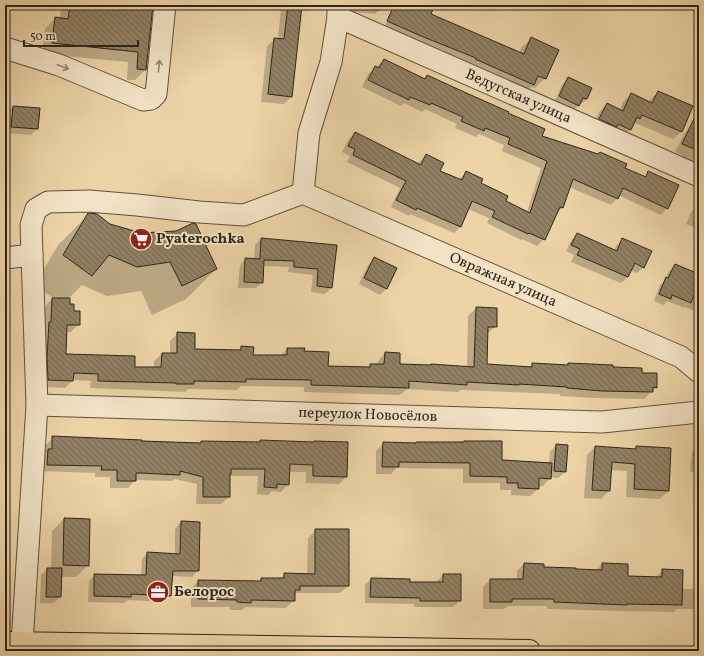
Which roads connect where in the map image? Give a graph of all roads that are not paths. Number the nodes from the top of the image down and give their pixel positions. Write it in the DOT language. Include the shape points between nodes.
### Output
graph roads {
  1 [pos="165,5"];
  2 [pos="338,11"];
  3 [pos="5,48"];
  4 [pos="699,176"];
  5 [pos="302,193"];
  6 [pos="32,255"];
  7 [pos="5,258"];
  8 [pos="699,372"];
  9 [pos="37,406"];
  10 [pos="699,412"];
  11 [pos="14,644"];
  12 [pos="529,651"];
  3 -- 1 [label="street, one-way" via="59,65 143,100 151,99 156,94"];
  2 -- 4 [label="street, Ведугская улица"];
  2 -- 5 [label="street" via="331,62 309,133"];
  5 -- 6 [label="street" via="244,215 89,201 48,202 36,209 31,225"];
  5 -- 8 [label="street, Овражная улица" via="681,357"];
  6 -- 7 [label="street"];
  6 -- 9 [label="street"];
  9 -- 10 [label="street, переулок Новосёлов" via="602,422"];
  9 -- 11 [label="street"];
  11 -- 12 [label="main road"];
}
